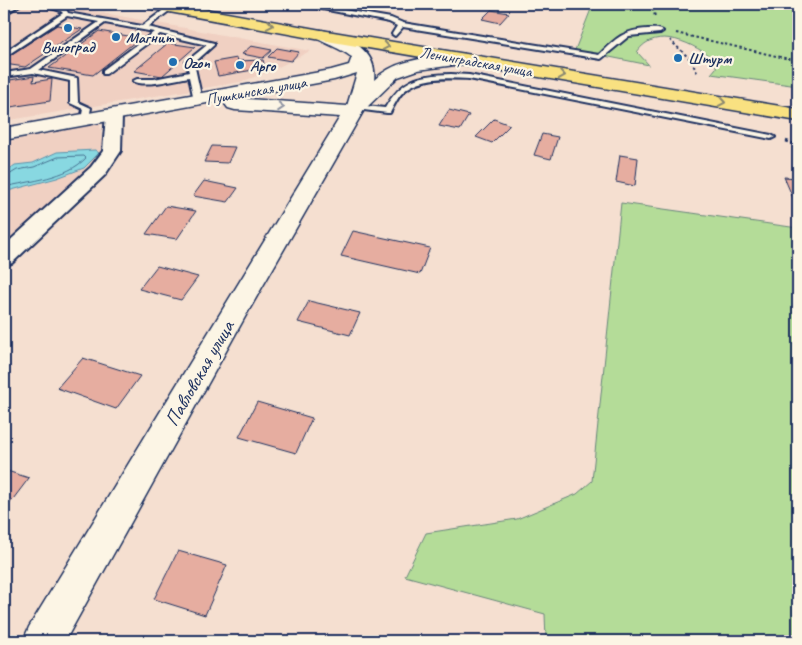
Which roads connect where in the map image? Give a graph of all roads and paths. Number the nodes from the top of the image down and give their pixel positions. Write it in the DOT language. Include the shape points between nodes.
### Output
graph roads {
  1 [pos="18,4"];
  2 [pos="42,4"];
  3 [pos="153,4"];
  4 [pos="215,4"];
  5 [pos="300,4"];
  6 [pos="171,7"];
  7 [pos="4,13"];
  8 [pos="66,14"];
  9 [pos="103,22"];
  10 [pos="143,28"];
  11 [pos="398,29"];
  12 [pos="660,31"];
  13 [pos="157,33"];
  14 [pos="321,35"];
  15 [pos="7,54"];
  16 [pos="360,58"];
  17 [pos="462,59"];
  18 [pos="798,61"];
  19 [pos="33,71"];
  20 [pos="106,72"];
  21 [pos="192,74"];
  22 [pos="4,75"];
  23 [pos="674,77"];
  24 [pos="137,81"];
  25 [pos="198,100"];
  26 [pos="145,110"];
  27 [pos="355,110"];
  28 [pos="114,115"];
  29 [pos="798,115"];
  30 [pos="85,120"];
  31 [pos="4,134"];
  32 [pos="772,137"];
  33 [pos="4,258"];
  34 [pos="44,641"];
  1 -- 7 [label="lane"];
  2 -- 8 [label="lane" via="64,10"];
  3 -- 6 [label="highway, Ленинградская улица"];
  4 -- 11 [label="highway, Ленинградская улица"];
  5 -- 11 [label="lane" via="391,20"];
  6 -- 10 [label="lane"];
  6 -- 14 [label="highway, Ленинградская улица, one-way"];
  8 -- 9 [label="lane"];
  8 -- 15 [label="lane"];
  9 -- 10 [label="lane"];
  9 -- 19 [label="lane"];
  10 -- 13 [label="lane"];
  11 -- 12 [label="lane" via="601,57 626,34"];
  11 -- 23 [label="highway, Ленинградская улица"];
  12 -- 18 [label="path"];
  13 -- 20 [label="lane"];
  13 -- 21 [label="lane" via="212,44 190,62"];
  14 -- 16 [label="main road" via="350,46"];
  14 -- 17 [label="highway, Ленинградская улица, one-way"];
  16 -- 25 [label="main road, Пушкинская улица" via="356,68 345,72"];
  16 -- 27 [label="main road" via="366,74"];
  17 -- 27 [label="main road" via="415,65 392,73"];
  17 -- 29 [label="highway, Ленинградская улица, one-way"];
  19 -- 22 [label="lane"];
  19 -- 30 [label="lane" via="74,80 74,103 86,108"];
  21 -- 24 [label="lane"];
  21 -- 25 [label="lane"];
  25 -- 26 [label="main road, Пушкинская улица"];
  26 -- 27 [label="main road, Пушкинская улица, one-way" via="244,104"];
  26 -- 28 [label="main road, Пушкинская улица"];
  27 -- 32 [label="lane" via="387,112 400,91 434,76 470,77"];
  27 -- 34 [label="main road, Павловская улица"];
  28 -- 30 [label="main road, Пушкинская улица"];
  28 -- 33 [label="street" via="112,150 98,171"];
  30 -- 31 [label="main road, Пушкинская улица"];
}
